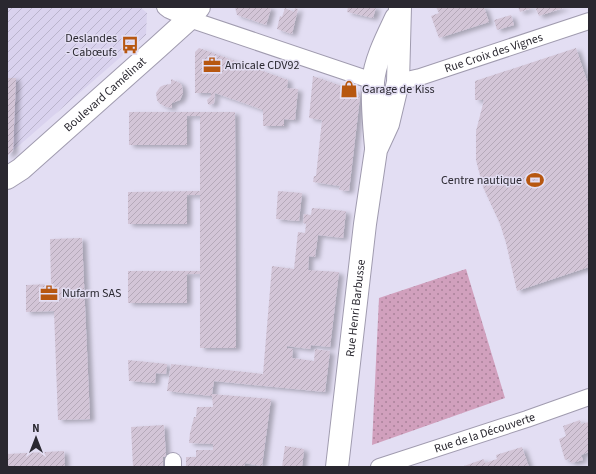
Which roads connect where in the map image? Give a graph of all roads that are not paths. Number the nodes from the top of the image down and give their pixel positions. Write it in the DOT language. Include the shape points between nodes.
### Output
graph roads {
  1 [pos="165,7"];
  2 [pos="400,7"];
  3 [pos="194,13"];
  4 [pos="589,22"];
  5 [pos="373,81"];
  6 [pos="398,82"];
  7 [pos="376,150"];
  8 [pos="7,178"];
  9 [pos="589,397"];
  10 [pos="337,467"];
  11 [pos="379,467"];
  1 -- 3 [label="street" via="169,10"];
  2 -- 5 [label="street, Rue Henri Barbusse" via="380,55"];
  2 -- 6 [label="street, Rue Henri Barbusse"];
  3 -- 5 [label="street"];
  3 -- 8 [label="street, Boulevard Camélinat" via="27,164"];
  4 -- 6 [label="street, Rue Croix des Vignes"];
  5 -- 6 [label="street"];
  5 -- 7 [label="street, Rue Henri Barbusse"];
  6 -- 7 [label="street, Rue Henri Barbusse" via="388,124"];
  7 -- 10 [label="street, Rue Henri Barbusse"];
  9 -- 11 [label="street, Rue de la Découverte"];
}
